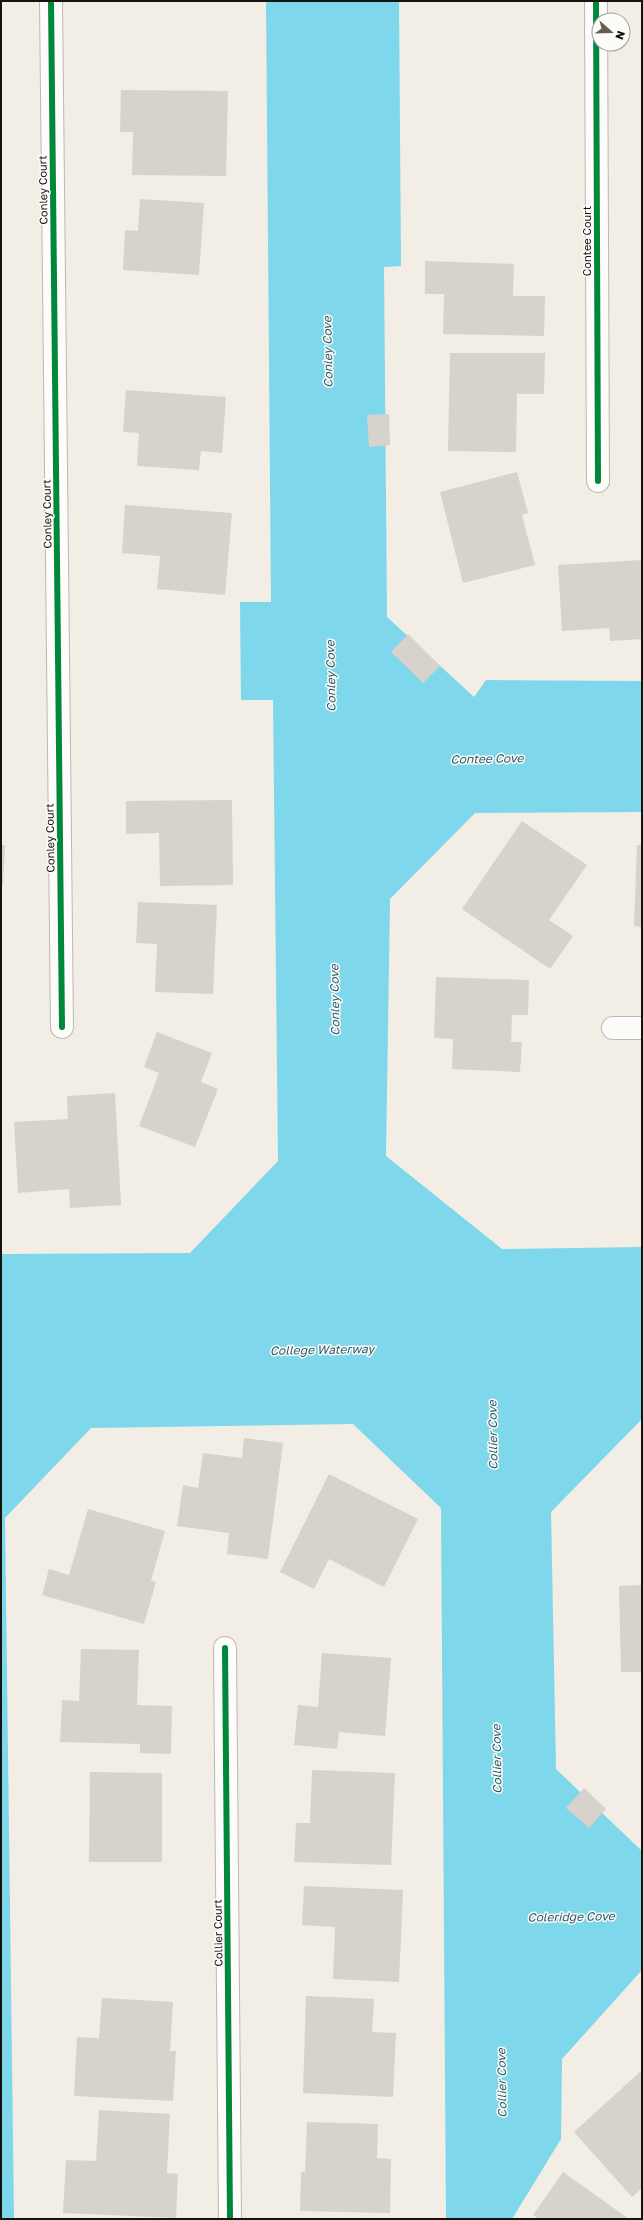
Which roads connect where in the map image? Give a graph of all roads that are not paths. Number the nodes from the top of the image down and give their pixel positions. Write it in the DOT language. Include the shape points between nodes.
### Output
graph roads {
  1 [pos="51,1"];
  2 [pos="596,1"];
  3 [pos="598,480"];
  4 [pos="62,1027"];
  5 [pos="613,1028"];
  6 [pos="642,1028"];
  7 [pos="225,1648"];
  8 [pos="230,2219"];
  1 -- 4 [label="street, Conley Court"];
  2 -- 3 [label="street, Contee Court"];
  5 -- 6 [label="street"];
  7 -- 8 [label="street, Collier Court"];
}
